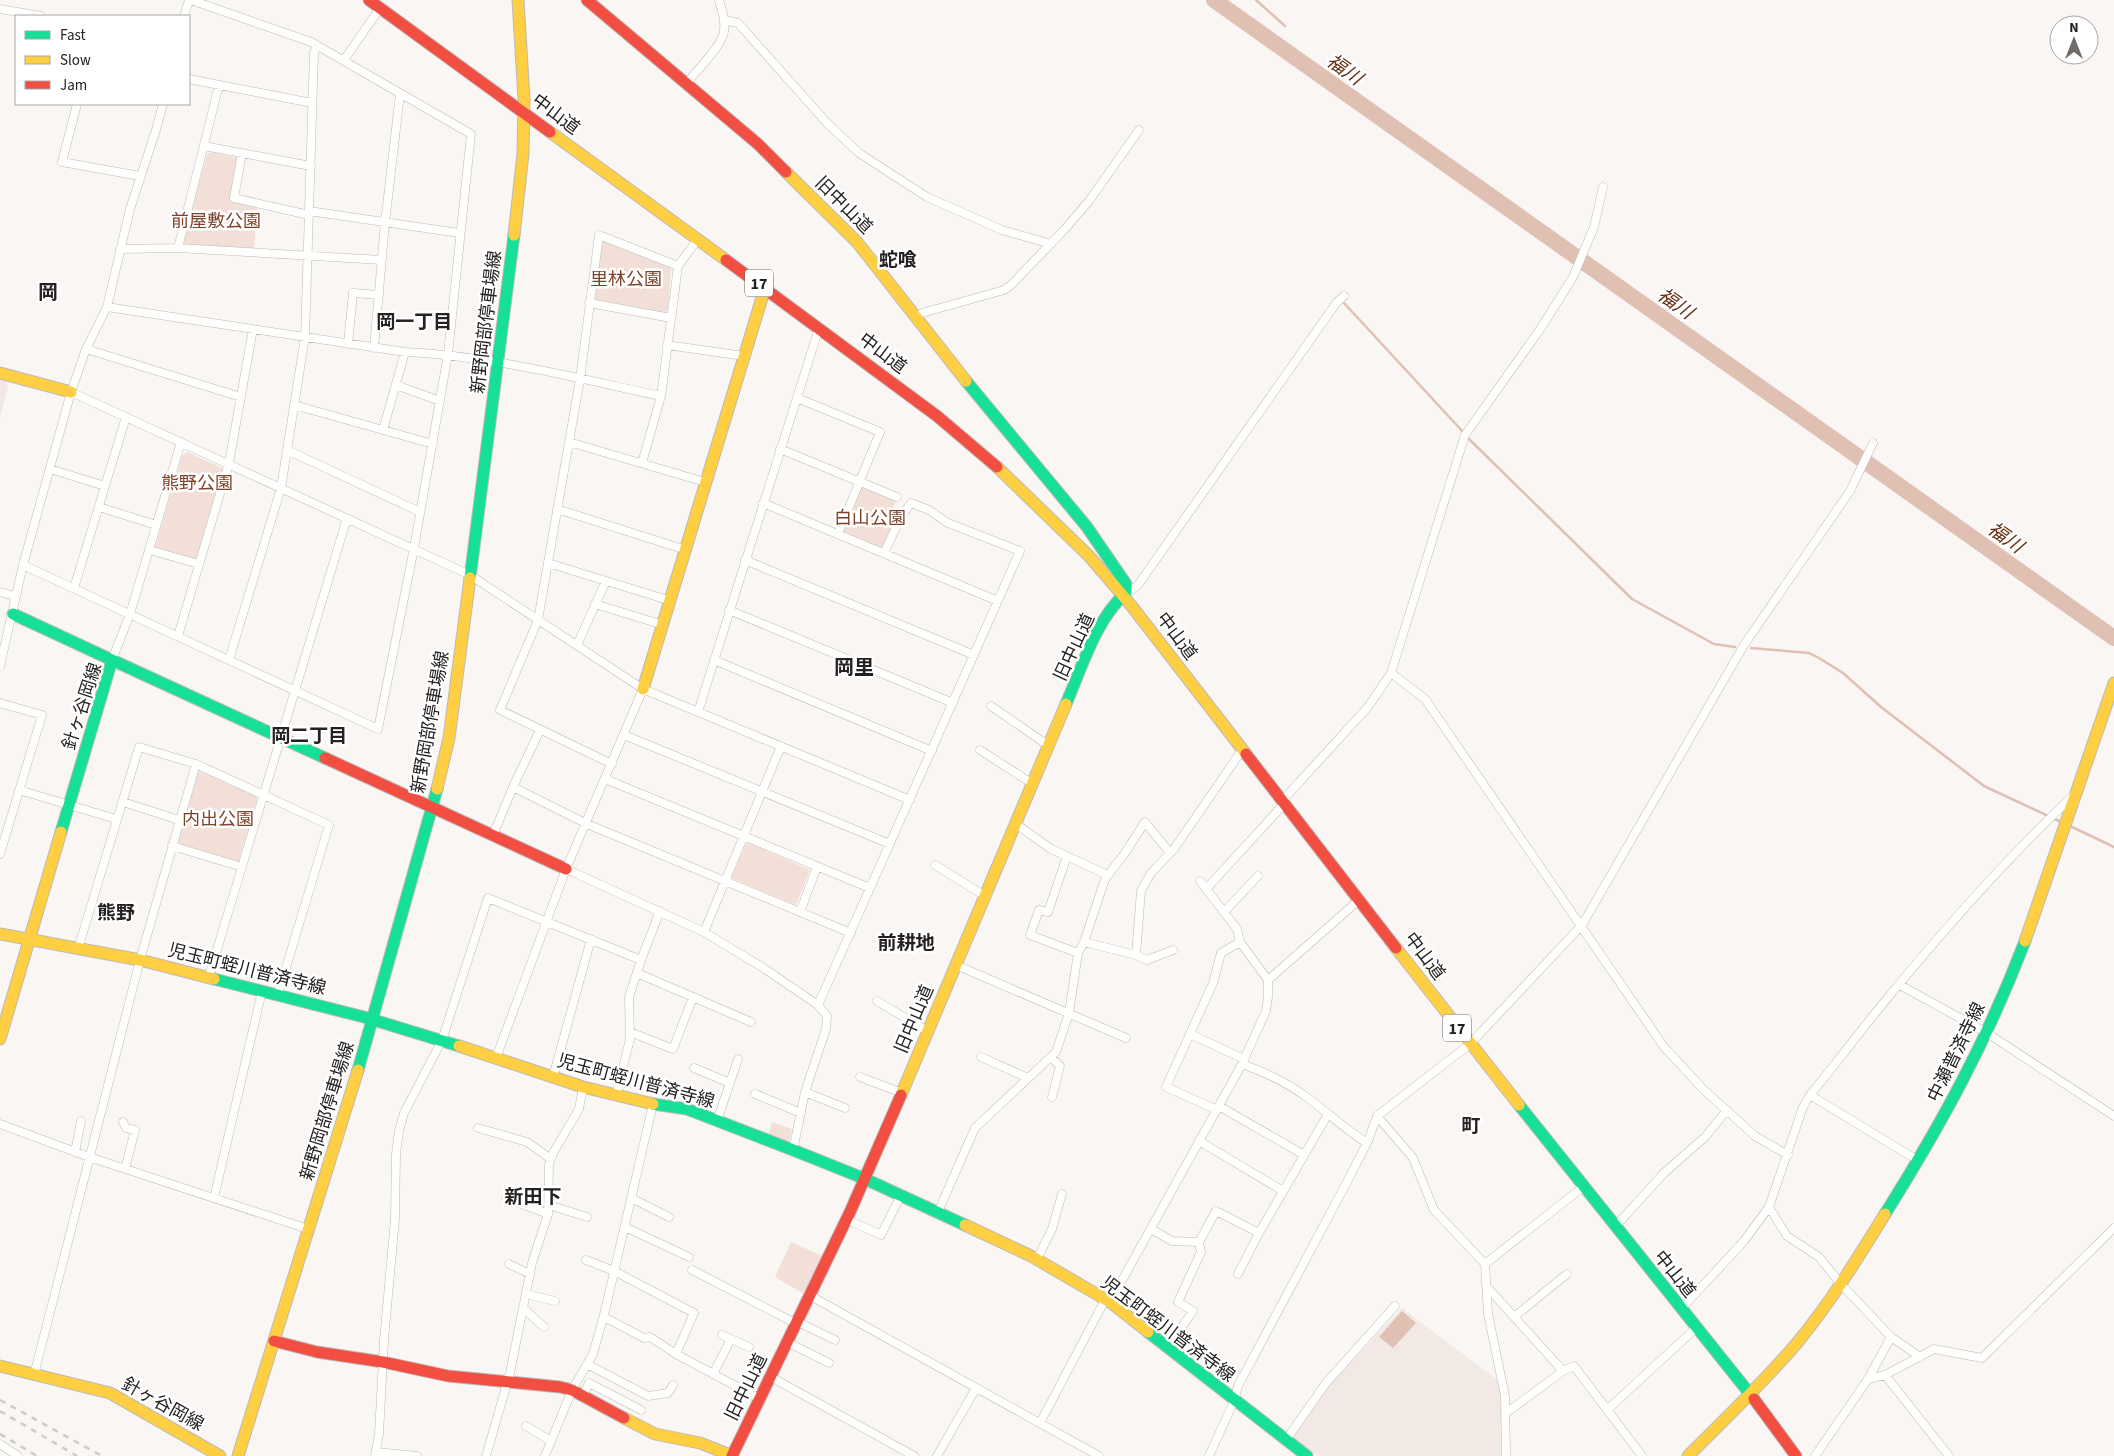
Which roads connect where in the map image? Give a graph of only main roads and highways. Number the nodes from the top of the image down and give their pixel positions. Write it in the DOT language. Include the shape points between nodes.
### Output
graph roads {
  1 [pos="369,0"];
  2 [pos="518,0"];
  3 [pos="587,0"];
  4 [pos="525,112"];
  5 [pos="765,288"];
  6 [pos="0,373"];
  7 [pos="71,392"];
  8 [pos="1076,516"];
  9 [pos="1064,532"];
  10 [pos="1076,543"];
  11 [pos="1124,596"];
  12 [pos="12,614"];
  13 [pos="112,660"];
  14 [pos="2114,683"];
  15 [pos="643,689"];
  16 [pos="433,807"];
  17 [pos="566,869"];
  18 [pos="0,934"];
  19 [pos="31,939"];
  20 [pos="374,1019"];
  21 [pos="0,1039"];
  22 [pos="863,1178"];
  23 [pos="274,1341"];
  24 [pos="0,1366"];
  25 [pos="1750,1394"];
  26 [pos="220,1456"];
  27 [pos="238,1456"];
  28 [pos="732,1456"];
  29 [pos="1307,1456"];
  30 [pos="1688,1456"];
  31 [pos="1796,1456"];
  1 -- 4 [label="main road, 中山道 / 17"];
  2 -- 4 [label="main road, 新野岡部停車場線"];
  3 -- 8 [label="main road, 旧中山道" via="758,144 857,242"];
  4 -- 5 [label="main road, 中山道 / 17"];
  4 -- 16 [label="main road, 新野岡部停車場線" via="499,362 449,738"];
  5 -- 9 [label="main road, 中山道 / 17" via="937,416 1002,471"];
  5 -- 15 [label="main road"];
  6 -- 7 [label="main road"];
  8 -- 9 [label="main road"];
  8 -- 10 [label="main road" via="1082,530"];
  8 -- 11 [label="main road, 旧中山道" via="1126,584"];
  9 -- 10 [label="main road, 中山道 / 17"];
  10 -- 11 [label="main road, 中山道 / 17"];
  11 -- 22 [label="main road, 旧中山道" via="1115,602 1093,641 929,1032"];
  11 -- 25 [label="main road, 中山道 / 17" via="1470,1044"];
  12 -- 13 [label="main road"];
  13 -- 16 [label="main road, 針ヶ谷岡線"];
  13 -- 19 [label="main road, 針ヶ谷岡線"];
  14 -- 25 [label="main road, 中瀬普済寺線" via="2025,940 1987,1033 1963,1081 1919,1160 1841,1284 1810,1326"];
  16 -- 17 [label="main road, 針ヶ谷岡線"];
  16 -- 20 [label="main road, 新野岡部停車場線"];
  18 -- 19 [label="main road, 児玉町蛭川普済寺線"];
  19 -- 20 [label="main road, 児玉町蛭川普済寺線" via="209,976"];
  19 -- 21 [label="main road, 針ヶ谷岡線"];
  20 -- 22 [label="main road, 児玉町蛭川普済寺線" via="583,1087 687,1109"];
  20 -- 23 [label="main road, 新野岡部停車場線"];
  22 -- 28 [label="main road, 旧中山道"];
  22 -- 29 [label="main road, 児玉町蛭川普済寺線" via="1036,1259 1107,1301"];
  23 -- 27 [label="main road, 新野岡部停車場線"];
  23 -- 28 [label="main road" via="448,1376 572,1390 655,1434 700,1443"];
  24 -- 26 [label="main road, 針ヶ谷岡線" via="110,1394"];
  25 -- 30 [label="main road"];
  25 -- 31 [label="main road, 中山道 / 17"];
}
